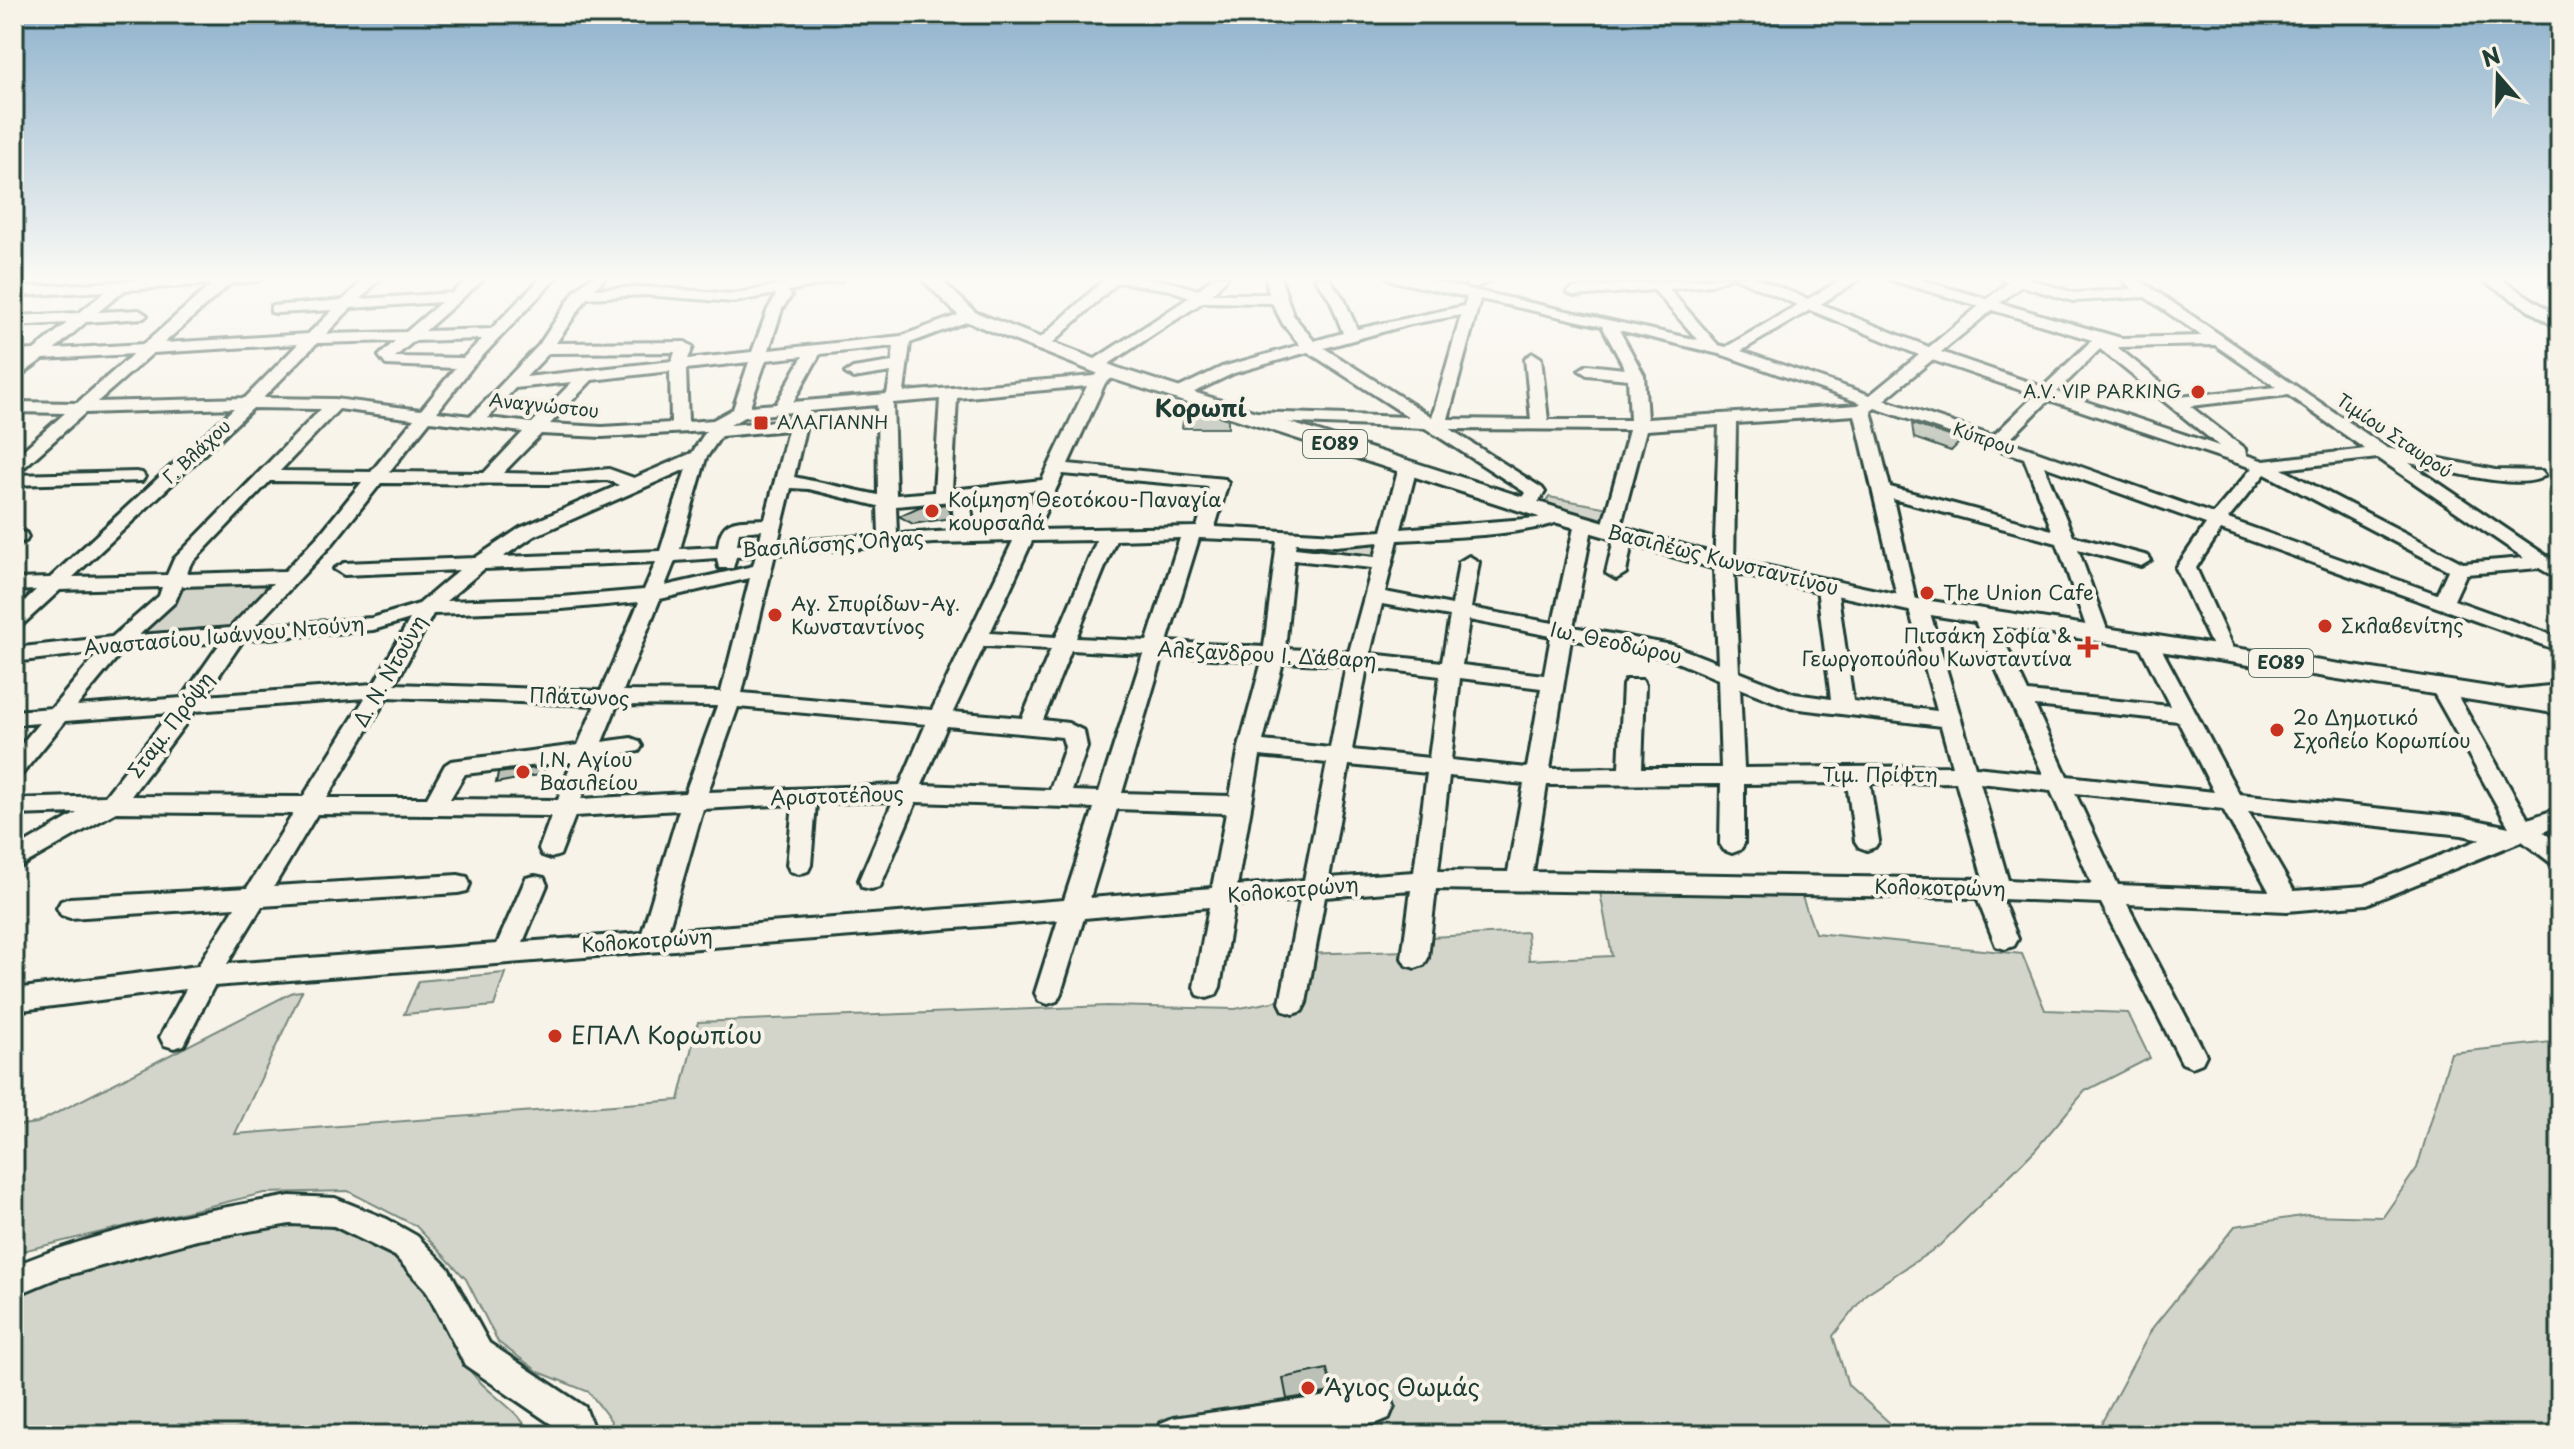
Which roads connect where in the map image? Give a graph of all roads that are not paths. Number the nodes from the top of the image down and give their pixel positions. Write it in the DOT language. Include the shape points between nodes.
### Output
graph roads {
  1 [pos="50,345"];
  2 [pos="149,345"];
  3 [pos="207,345"];
  4 [pos="305,345"];
  5 [pos="403,345"];
  6 [pos="484,345"];
  7 [pos="547,345"];
  8 [pos="763,345"];
  9 [pos="866,345"];
  10 [pos="902,345"];
  11 [pos="1037,345"];
  12 [pos="1138,345"];
  13 [pos="1309,345"];
  14 [pos="1320,345"];
  15 [pos="1455,345"];
  16 [pos="1619,345"];
  17 [pos="1698,345"];
  18 [pos="1715,345"];
  19 [pos="1730,345"];
  20 [pos="1907,345"];
  21 [pos="1941,345"];
  22 [pos="2097,345"];
  23 [pos="2108,345"];
  24 [pos="2227,345"];
  25 [pos="1040,346"];
  26 [pos="1311,347"];
  27 [pos="145,348"];
  28 [pos="545,348"];
  29 [pos="1720,350"];
  30 [pos="814,351"];
  31 [pos="1930,354"];
  32 [pos="37,355"];
  33 [pos="14,356"];
  34 [pos="759,358"];
  35 [pos="1533,358"];
  36 [pos="467,363"];
  37 [pos="678,366"];
  38 [pos="900,366"];
  39 [pos="1587,370"];
  40 [pos="853,373"];
  41 [pos="1101,373"];
  42 [pos="14,375"];
  43 [pos="1636,375"];
  44 [pos="586,377"];
  45 [pos="511,384"];
  46 [pos="2292,390"];
  47 [pos="949,393"];
  48 [pos="1178,394"];
  49 [pos="2047,394"];
  50 [pos="890,399"];
  51 [pos="250,402"];
  52 [pos="2177,402"];
  53 [pos="335,404"];
  54 [pos="1867,406"];
  55 [pos="14,407"];
  56 [pos="79,408"];
  57 [pos="740,412"];
  58 [pos="426,413"];
  59 [pos="794,413"];
  60 [pos="1251,417"];
  61 [pos="477,419"];
  62 [pos="1728,420"];
  63 [pos="1434,424"];
  64 [pos="1540,425"];
  65 [pos="1639,425"];
  66 [pos="680,426"];
  67 [pos="716,428"];
  68 [pos="538,429"];
  69 [pos="1996,443"];
  70 [pos="2382,452"];
  71 [pos="2031,455"];
  72 [pos="698,457"];
  73 [pos="2254,463"];
  74 [pos="14,467"];
  75 [pos="1408,467"];
  76 [pos="2536,475"];
  77 [pos="262,476"];
  78 [pos="1052,476"];
  79 [pos="136,477"];
  80 [pos="377,478"];
  81 [pos="489,478"];
  82 [pos="14,480"];
  83 [pos="783,483"];
  84 [pos="634,485"];
  85 [pos="1881,490"];
  86 [pos="951,494"];
  87 [pos="887,501"];
  88 [pos="1526,505"];
  89 [pos="1559,516"];
  90 [pos="2217,521"];
  91 [pos="1584,523"];
  92 [pos="774,524"];
  93 [pos="1198,533"];
  94 [pos="1617,534"];
  95 [pos="1390,535"];
  96 [pos="965,536"];
  97 [pos="1108,536"];
  98 [pos="1024,537"];
  99 [pos="888,540"];
  100 [pos="2065,540"];
  101 [pos="1286,546"];
  102 [pos="727,551"];
  103 [pos="668,556"];
  104 [pos="766,558"];
  105 [pos="2141,560"];
  106 [pos="1469,562"];
  107 [pos="2543,562"];
  108 [pos="1382,563"];
  109 [pos="1724,564"];
  110 [pos="476,566"];
  111 [pos="344,569"];
  112 [pos="2460,569"];
  113 [pos="1616,573"];
  114 [pos="2560,574"];
  115 [pos="290,577"];
  116 [pos="724,577"];
  117 [pos="174,580"];
  118 [pos="55,582"];
  119 [pos="14,585"];
  120 [pos="1827,588"];
  121 [pos="653,595"];
  122 [pos="1373,596"];
  123 [pos="2443,603"];
  124 [pos="1912,605"];
  125 [pos="426,608"];
  126 [pos="1461,613"];
  127 [pos="1983,617"];
  128 [pos="14,622"];
  129 [pos="1562,631"];
  130 [pos="237,633"];
  131 [pos="2099,635"];
  132 [pos="979,639"];
  133 [pos="2148,642"];
  134 [pos="118,643"];
  135 [pos="1064,644"];
  136 [pos="2560,645"];
  137 [pos="1157,649"];
  138 [pos="1274,654"];
  139 [pos="2225,654"];
  140 [pos="14,655"];
  141 [pos="1358,659"];
  142 [pos="1451,669"];
  143 [pos="1729,675"];
  144 [pos="1554,683"];
  145 [pos="1634,685"];
  146 [pos="2442,688"];
  147 [pos="381,690"];
  148 [pos="2560,692"];
  149 [pos="2502,697"];
  150 [pos="610,698"];
  151 [pos="2022,698"];
  152 [pos="730,699"];
  153 [pos="188,705"];
  154 [pos="2560,706"];
  155 [pos="1843,708"];
  156 [pos="59,714"];
  157 [pos="2188,715"];
  158 [pos="14,718"];
  159 [pos="939,719"];
  160 [pos="1948,720"];
  161 [pos="1029,727"];
  162 [pos="631,746"];
  163 [pos="1250,747"];
  164 [pos="587,751"];
  165 [pos="1341,756"];
  166 [pos="1439,767"];
  167 [pos="14,768"];
  168 [pos="1967,774"];
  169 [pos="1857,775"];
  170 [pos="1537,777"];
  171 [pos="1733,777"];
  172 [pos="1630,778"];
  173 [pos="2059,784"];
  174 [pos="906,793"];
  175 [pos="805,795"];
  176 [pos="1058,799"];
  177 [pos="1107,801"];
  178 [pos="2231,802"];
  179 [pos="693,803"];
  180 [pos="112,804"];
  181 [pos="311,804"];
  182 [pos="1239,805"];
  183 [pos="14,807"];
  184 [pos="434,807"];
  185 [pos="567,808"];
  186 [pos="2560,816"];
  187 [pos="2515,832"];
  188 [pos="1867,841"];
  189 [pos="1732,844"];
  190 [pos="551,849"];
  191 [pos="2560,857"];
  192 [pos="14,861"];
  193 [pos="799,865"];
  194 [pos="871,880"];
  195 [pos="1423,880"];
  196 [pos="1519,881"];
  197 [pos="458,884"];
  198 [pos="535,885"];
  199 [pos="1313,888"];
  200 [pos="1992,889"];
  201 [pos="2109,893"];
  202 [pos="1223,895"];
  203 [pos="253,897"];
  204 [pos="2287,901"];
  205 [pos="70,908"];
  206 [pos="1074,908"];
  207 [pos="2005,939"];
  208 [pos="653,940"];
  209 [pos="506,952"];
  210 [pos="1415,958"];
  211 [pos="206,976"];
  212 [pos="1207,987"];
  213 [pos="1048,993"];
  214 [pos="14,1000"];
  215 [pos="1293,1003"];
  216 [pos="174,1037"];
  217 [pos="2192,1055"];
  218 [pos="14,1281"];
  219 [pos="1377,1406"];
  220 [pos="579,1435"];
  221 [pos="1173,1435"];
  1 -- 32 [label="street"];
  2 -- 27 [label="street"];
  3 -- 27 [label="street"];
  4 -- 51 [label="street, Γ. Βλάχου"];
  5 -- 36 [label="street" via="390,359"];
  6 -- 36 [label="street, Σταμ. Πρόψη"];
  7 -- 28 [label="street"];
  8 -- 34 [label="street"];
  9 -- 30 [label="street"];
  10 -- 38 [label="street"];
  11 -- 25 [label="main road, Βασιλέως Κωνσταντίνου / ΕΟ89"];
  12 -- 41 [label="street"];
  13 -- 26 [label="street"];
  14 -- 26 [label="street"];
  15 -- 63 [label="street"];
  16 -- 43 [label="street"];
  17 -- 29 [label="street, Κύπρου"];
  18 -- 29 [label="street"];
  19 -- 29 [label="street"];
  20 -- 31 [label="street"];
  21 -- 31 [label="street"];
  22 -- 49 [label="street"];
  23 -- 52 [label="street"];
  24 -- 46 [label="street, Τιμίου Σταυρού"];
  25 -- 41 [label="main road, Βασιλέως Κωνσταντίνου / ΕΟ89"];
  26 -- 48 [label="street" via="1209,376"];
  26 -- 63 [label="street"];
  27 -- 32 [label="street"];
  27 -- 56 [label="street"];
  28 -- 37 [label="street" via="685,347"];
  28 -- 45 [label="street"];
  29 -- 54 [label="street, Κύπρου"];
  30 -- 34 [label="street"];
  30 -- 59 [label="street"];
  31 -- 49 [label="street"];
  31 -- 54 [label="street"];
  32 -- 33 [label="street"];
  32 -- 42 [label="street"];
  34 -- 37 [label="street"];
  34 -- 57 [label="street"];
  35 -- 64 [label="street"];
  36 -- 58 [label="street, Σταμ. Πρόψη"];
  37 -- 44 [label="street"];
  37 -- 66 [label="street"];
  38 -- 40 [label="street"];
  38 -- 50 [label="street"];
  39 -- 43 [label="street"];
  41 -- 47 [label="street, Αναγνώστου"];
  41 -- 48 [label="main road, Βασιλέως Κωνσταντίνου / ΕΟ89"];
  41 -- 78 [label="street"];
  43 -- 65 [label="street"];
  44 -- 45 [label="street"];
  44 -- 68 [label="street"];
  45 -- 61 [label="street"];
  46 -- 52 [label="street"];
  46 -- 70 [label="street, Τιμίου Σταυρού"];
  47 -- 50 [label="street, Αναγνώστου"];
  47 -- 86 [label="street"];
  48 -- 60 [label="main road, Βασιλέως Κωνσταντίνου / ΕΟ89"];
  49 -- 69 [label="street"];
  49 -- 73 [label="street"];
  50 -- 59 [label="street, Αναγνώστου"];
  50 -- 87 [label="street"];
  51 -- 53 [label="street, Αναγνώστου"];
  51 -- 56 [label="street, Αναγνώστου"];
  51 -- 118 [label="street, Γ. Βλάχου"];
  52 -- 73 [label="street"];
  53 -- 58 [label="street, Αναγνώστου"];
  53 -- 77 [label="street"];
  54 -- 62 [label="street"];
  54 -- 69 [label="street, Κύπρου"];
  54 -- 85 [label="street"];
  55 -- 56 [label="street, Αναγνώστου"];
  56 -- 74 [label="street"];
  57 -- 59 [label="street, Αναγνώστου"];
  57 -- 67 [label="street, Αναγνώστου"];
  58 -- 61 [label="street, Αναγνώστου"];
  58 -- 80 [label="street, Σταμ. Πρόψη"];
  59 -- 67 [label="street"];
  59 -- 83 [label="street"];
  60 -- 63 [label="street"];
  60 -- 75 [label="main road, Βασιλέως Κωνσταντίνου / ΕΟ89"];
  61 -- 68 [label="street, Αναγνώστου"];
  62 -- 65 [label="street"];
  62 -- 109 [label="street"];
  63 -- 64 [label="street"];
  63 -- 88 [label="street" via="1536,492"];
  64 -- 65 [label="street"];
  65 -- 94 [label="street"];
  66 -- 67 [label="street, Αναγνώστου"];
  66 -- 68 [label="street, Αναγνώστου" via="602,432"];
  67 -- 72 [label="street"];
  68 -- 81 [label="street"];
  69 -- 71 [label="street, Κύπρου"];
  70 -- 73 [label="street"];
  70 -- 76 [label="street" via="2495,475"];
  70 -- 107 [label="street, Τιμίου Σταυρού"];
  71 -- 90 [label="street, Κύπρου"];
  71 -- 100 [label="street"];
  72 -- 84 [label="street, Δ. Ν. Ντούνη"];
  72 -- 103 [label="street"];
  73 -- 90 [label="street"];
  73 -- 112 [label="street"];
  75 -- 88 [label="main road, Βασιλέως Κωνσταντίνου / ΕΟ89"];
  75 -- 95 [label="street"];
  77 -- 80 [label="street"];
  77 -- 117 [label="street" via="181,563"];
  78 -- 86 [label="street"];
  78 -- 93 [label="street" via="1219,483"];
  78 -- 98 [label="street"];
  79 -- 82 [label="street"];
  80 -- 81 [label="street"];
  80 -- 115 [label="street, Σταμ. Πρόψη"];
  81 -- 84 [label="street" via="609,474"];
  83 -- 87 [label="street" via="803,482"];
  83 -- 92 [label="street"];
  84 -- 110 [label="street, Δ. Ν. Ντούνη" via="527,532"];
  85 -- 100 [label="street"];
  85 -- 124 [label="street"];
  86 -- 87 [label="street"];
  86 -- 96 [label="street"];
  87 -- 99 [label="street"];
  88 -- 89 [label="main road, Βασιλέως Κωνσταντίνου / ΕΟ89"];
  89 -- 91 [label="main road, Βασιλέως Κωνσταντίνου / ΕΟ89"];
  89 -- 95 [label="street, Βασιλίσσης Όλγας" via="1540,523"];
  90 -- 123 [label="street, Κύπρου"];
  90 -- 139 [label="street" via="2186,568"];
  91 -- 94 [label="main road, Βασιλέως Κωνσταντίνου / ΕΟ89"];
  91 -- 129 [label="street"];
  92 -- 102 [label="street" via="734,527"];
  92 -- 104 [label="street"];
  93 -- 97 [label="street, Βασιλίσσης Όλγας"];
  93 -- 101 [label="street, Βασιλίσσης Όλγας" via="1248,533"];
  93 -- 137 [label="street"];
  94 -- 109 [label="main road, Βασιλέως Κωνσταντίνου / ΕΟ89"];
  94 -- 113 [label="street"];
  95 -- 101 [label="street, Βασιλίσσης Όλγας"];
  95 -- 108 [label="street"];
  96 -- 98 [label="street, Βασιλίσσης Όλγας"];
  96 -- 99 [label="street, Βασιλίσσης Όλγας"];
  97 -- 98 [label="street, Βασιλίσσης Όλγας"];
  97 -- 135 [label="street"];
  98 -- 132 [label="street"];
  99 -- 104 [label="street, Βασιλίσσης Όλγας"];
  100 -- 105 [label="street"];
  100 -- 131 [label="street"];
  101 -- 108 [label="street"];
  101 -- 138 [label="street"];
  102 -- 103 [label="street, Βασιλίσσης Όλγας"];
  102 -- 104 [label="street, Βασιλίσσης Όλγας"];
  102 -- 116 [label="street"];
  103 -- 110 [label="street, Βασιλίσσης Όλγας"];
  103 -- 121 [label="street"];
  104 -- 116 [label="street, Αναστασίου Ιωάννου Ντούνη"];
  104 -- 152 [label="street"];
  106 -- 126 [label="street"];
  107 -- 112 [label="street"];
  107 -- 114 [label="street, Τιμίου Σταυρού"];
  108 -- 122 [label="street"];
  109 -- 120 [label="main road, Βασιλέως Κωνσταντίνου / ΕΟ89"];
  109 -- 143 [label="street"];
  110 -- 111 [label="street, Βασιλίσσης Όλγας"];
  110 -- 125 [label="street, Δ. Ν. Ντούνη"];
  112 -- 123 [label="street"];
  115 -- 117 [label="street"];
  115 -- 130 [label="street, Σταμ. Πρόψη"];
  116 -- 121 [label="street, Αναστασίου Ιωάννου Ντούνη"];
  117 -- 118 [label="street"];
  117 -- 134 [label="street" via="168,598"];
  118 -- 119 [label="street"];
  118 -- 128 [label="street, Γ. Βλάχου"];
  120 -- 124 [label="main road, Βασιλέως Κωνσταντίνου / ΕΟ89"];
  120 -- 155 [label="street"];
  121 -- 125 [label="street, Αναστασίου Ιωάννου Ντούνη"];
  121 -- 150 [label="street"];
  122 -- 126 [label="street, Ιω. Θεοδώρου"];
  122 -- 141 [label="street"];
  123 -- 136 [label="street, Κύπρου"];
  124 -- 127 [label="main road, Βασιλέως Κωνσταντίνου / ΕΟ89"];
  124 -- 160 [label="street"];
  125 -- 130 [label="street, Αναστασίου Ιωάννου Ντούνη" via="373,624"];
  125 -- 147 [label="street, Δ. Ν. Ντούνη"];
  126 -- 129 [label="street, Ιω. Θεοδώρου"];
  126 -- 142 [label="street"];
  127 -- 131 [label="main road, Βασιλέως Κωνσταντίνου / ΕΟ89"];
  127 -- 151 [label="street"];
  129 -- 143 [label="street, Ιω. Θεοδώρου" via="1672,652"];
  129 -- 144 [label="street"];
  130 -- 134 [label="street, Αναστασίου Ιωάννου Ντούνη"];
  130 -- 153 [label="street, Σταμ. Πρόψη"];
  131 -- 133 [label="main road, Βασιλέως Κωνσταντίνου / ΕΟ89"];
  132 -- 135 [label="street, Αλεζανδρου Ι. Δάβαρη"];
  132 -- 159 [label="street"];
  133 -- 139 [label="main road, Βασιλέως Κωνσταντίνου / ΕΟ89"];
  133 -- 157 [label="street"];
  134 -- 140 [label="street, Αναστασίου Ιωάννου Ντούνη"];
  134 -- 156 [label="street"];
  135 -- 137 [label="street, Αλεζανδρου Ι. Δάβαρη"];
  135 -- 161 [label="street"];
  137 -- 138 [label="street, Αλεζανδρου Ι. Δάβαρη"];
  137 -- 177 [label="street"];
  138 -- 141 [label="street, Αλεζανδρου Ι. Δάβαρη"];
  138 -- 163 [label="street"];
  139 -- 146 [label="main road, Βασιλέως Κωνσταντίνου / ΕΟ89"];
  141 -- 142 [label="street, Αλεζανδρου Ι. Δάβαρη"];
  141 -- 165 [label="street"];
  142 -- 144 [label="street, Αλεζανδρου Ι. Δάβαρη"];
  142 -- 166 [label="street"];
  143 -- 155 [label="street, Ιω. Θεοδώρου" via="1791,701"];
  143 -- 171 [label="street"];
  144 -- 170 [label="street"];
  145 -- 172 [label="street"];
  146 -- 149 [label="main road, Βασιλέως Κωνσταντίνου / ΕΟ89"];
  146 -- 187 [label="street"];
  147 -- 150 [label="street, Πλάτωνος"];
  147 -- 153 [label="street, Πλάτωνος"];
  147 -- 181 [label="street, Δ. Ν. Ντούνη"];
  148 -- 149 [label="street"];
  149 -- 154 [label="main road, Βασιλέως Κωνσταντίνου / ΕΟ89"];
  150 -- 152 [label="street, Πλάτωνος"];
  150 -- 164 [label="street"];
  151 -- 157 [label="street"];
  151 -- 173 [label="street"];
  152 -- 159 [label="street, Πλάτωνος"];
  152 -- 179 [label="street"];
  153 -- 156 [label="street, Πλάτωνος"];
  153 -- 180 [label="street, Σταμ. Πρόψη"];
  155 -- 160 [label="street, Ιω. Θεοδώρου"];
  156 -- 158 [label="street, Πλάτωνος"];
  156 -- 167 [label="street"];
  157 -- 178 [label="street"];
  159 -- 161 [label="street, Πλάτωνος"];
  159 -- 174 [label="street"];
  160 -- 168 [label="street"];
  161 -- 176 [label="street, Πλάτωνος" via="1068,730 1076,736"];
  162 -- 164 [label="street"];
  163 -- 165 [label="street, Τιμ. Πρίφτη"];
  163 -- 182 [label="street"];
  164 -- 184 [label="street" via="459,767"];
  164 -- 185 [label="street"];
  165 -- 166 [label="street, Τιμ. Πρίφτη"];
  165 -- 199 [label="street"];
  166 -- 170 [label="street, Τιμ. Πρίφτη"];
  166 -- 195 [label="street"];
  168 -- 169 [label="street, Τιμ. Πρίφτη"];
  168 -- 173 [label="street, Τιμ. Πρίφτη"];
  168 -- 200 [label="street"];
  169 -- 171 [label="street, Τιμ. Πρίφτη"];
  169 -- 188 [label="street"];
  170 -- 172 [label="street, Τιμ. Πρίφτη"];
  170 -- 196 [label="street"];
  171 -- 172 [label="street, Τιμ. Πρίφτη"];
  171 -- 189 [label="street"];
  173 -- 178 [label="street, Τιμ. Πρίφτη"];
  173 -- 201 [label="street"];
  174 -- 175 [label="street, Αριστοτέλους"];
  174 -- 176 [label="street, Αριστοτέλους"];
  174 -- 194 [label="street"];
  175 -- 179 [label="street, Αριστοτέλους"];
  175 -- 193 [label="street"];
  176 -- 177 [label="street, Αριστοτέλους"];
  177 -- 182 [label="street, Αριστοτέλους"];
  177 -- 206 [label="street"];
  178 -- 187 [label="street, Τιμ. Πρίφτη"];
  178 -- 204 [label="street"];
  179 -- 185 [label="street, Αριστοτέλους"];
  179 -- 208 [label="street"];
  180 -- 181 [label="street, Αριστοτέλους"];
  180 -- 183 [label="street, Αριστοτέλους"];
  180 -- 192 [label="street, Σταμ. Πρόψη"];
  181 -- 184 [label="street, Αριστοτέλους"];
  181 -- 203 [label="street, Δ. Ν. Ντούνη"];
  182 -- 202 [label="street"];
  184 -- 185 [label="street, Αριστοτέλους"];
  185 -- 190 [label="street"];
  186 -- 187 [label="street, Κολοκοτρώνη"];
  187 -- 191 [label="street"];
  187 -- 204 [label="street, Κολοκοτρώνη" via="2367,895"];
  195 -- 196 [label="street, Κολοκοτρώνη"];
  195 -- 199 [label="street, Κολοκοτρώνη"];
  195 -- 210 [label="street"];
  196 -- 200 [label="street, Κολοκοτρώνη"];
  197 -- 203 [label="street"];
  198 -- 209 [label="street"];
  199 -- 202 [label="street, Κολοκοτρώνη"];
  199 -- 215 [label="street"];
  200 -- 201 [label="street, Κολοκοτρώνη"];
  200 -- 207 [label="street"];
  201 -- 204 [label="street, Κολοκοτρώνη"];
  201 -- 217 [label="street"];
  202 -- 206 [label="street, Κολοκοτρώνη"];
  202 -- 212 [label="street"];
  203 -- 205 [label="street"];
  203 -- 211 [label="street, Δ. Ν. Ντούνη"];
  206 -- 208 [label="street, Κολοκοτρώνη"];
  206 -- 213 [label="street"];
  208 -- 209 [label="street, Κολοκοτρώνη"];
  209 -- 211 [label="street, Κολοκοτρώνη"];
  211 -- 214 [label="street, Κολοκοτρώνη"];
  211 -- 216 [label="street, Δ. Ν. Ντούνη"];
  218 -- 220 [label="street" via="54,1264 197,1226 290,1210 335,1212 406,1246 437,1279 477,1354 573,1419"];
  219 -- 221 [label="street"];
}
